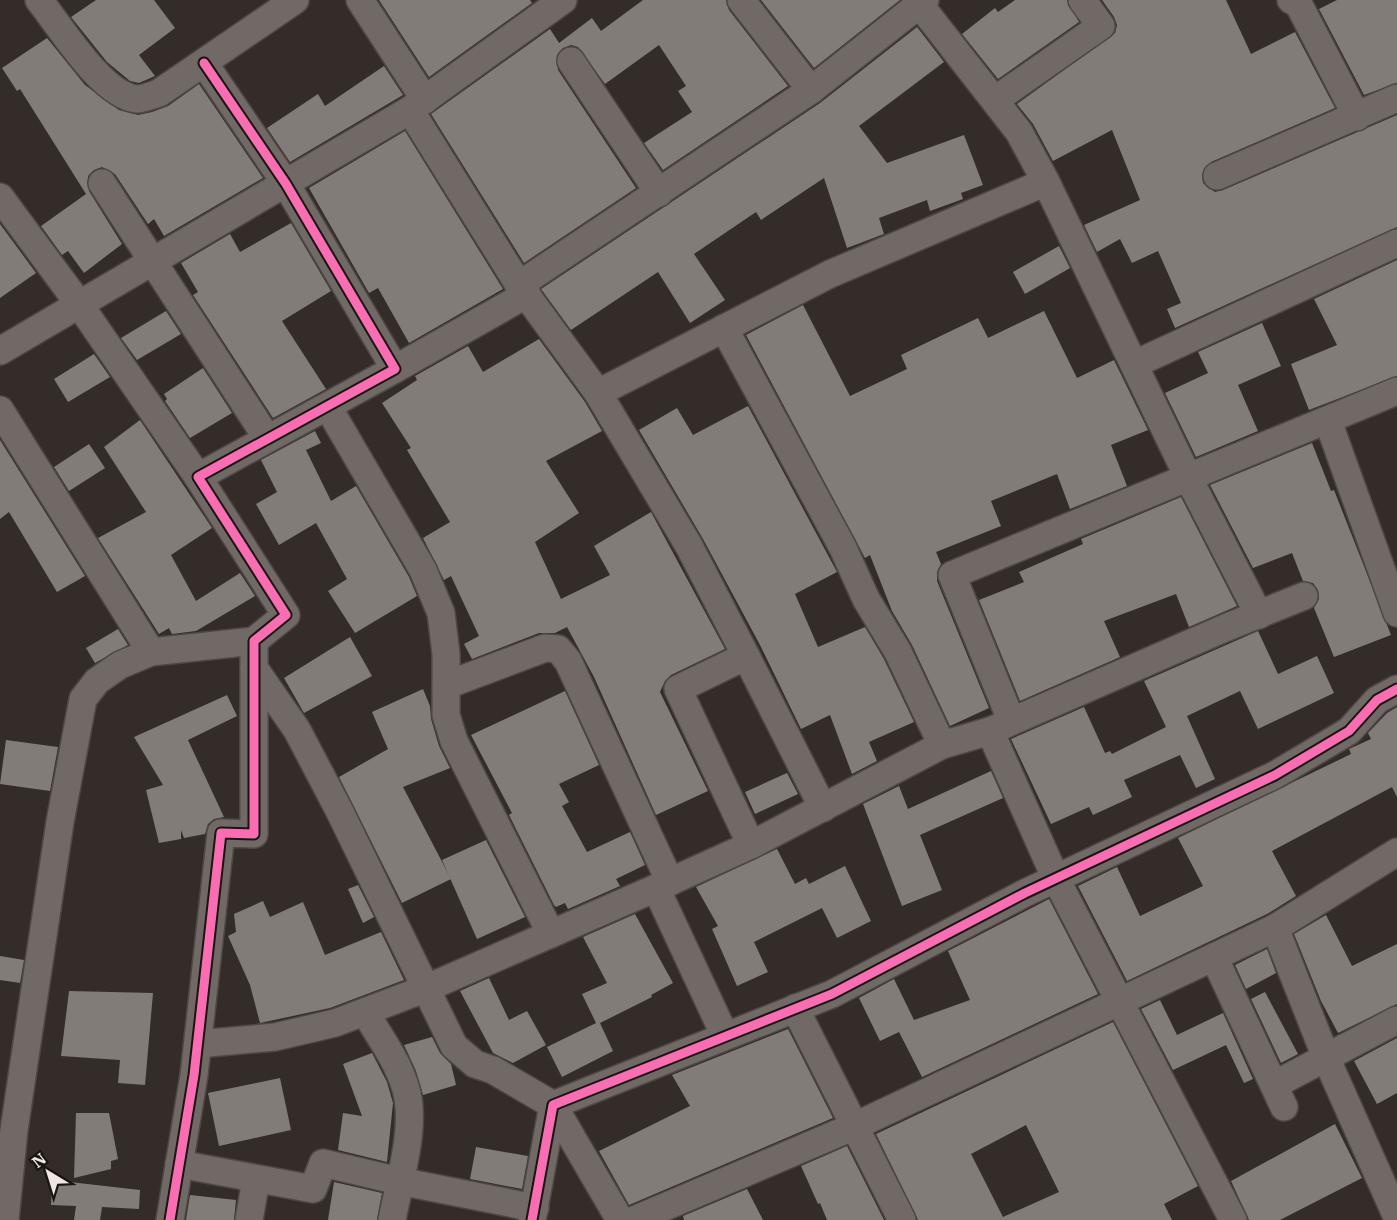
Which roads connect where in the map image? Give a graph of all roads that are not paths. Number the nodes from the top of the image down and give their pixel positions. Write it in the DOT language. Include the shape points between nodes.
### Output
graph roads {
  1 [pos="39,0"];
  2 [pos="295,0"];
  3 [pos="360,0"];
  4 [pos="741,0"];
  5 [pos="1082,0"];
  6 [pos="1291,0"];
  7 [pos="920,2"];
  8 [pos="553,3"];
  9 [pos="571,61"];
  10 [pos="204,63"];
  11 [pos="811,90"];
  12 [pos="1397,98"];
  13 [pos="995,100"];
  14 [pos="418,105"];
  15 [pos="1357,117"];
  16 [pos="1216,176"];
  17 [pos="1046,182"];
  18 [pos="102,183"];
  19 [pos="286,184"];
  20 [pos="659,193"];
  21 [pos="0,197"];
  22 [pos="1397,243"];
  23 [pos="155,261"];
  24 [pos="523,290"];
  25 [pos="79,304"];
  26 [pos="724,328"];
  27 [pos="0,351"];
  28 [pos="1135,364"];
  29 [pos="395,369"];
  30 [pos="1397,391"];
  31 [pos="598,393"];
  32 [pos="328,407"];
  33 [pos="0,410"];
  34 [pos="1328,421"];
  35 [pos="267,438"];
  36 [pos="198,477"];
  37 [pos="1189,479"];
  38 [pos="1304,596"];
  39 [pos="1397,613"];
  40 [pos="1259,615"];
  41 [pos="254,641"];
  42 [pos="151,652"];
  43 [pos="746,656"];
  44 [pos="254,668"];
  45 [pos="447,685"];
  46 [pos="1397,689"];
  47 [pos="1000,725"];
  48 [pos="942,746"];
  49 [pos="823,808"];
  50 [pos="752,845"];
  51 [pos="1397,852"];
  52 [pos="1056,879"];
  53 [pos="663,885"];
  54 [pos="1275,928"];
  55 [pos="551,934"];
  56 [pos="1214,957"];
  57 [pos="427,988"];
  58 [pos="1120,1001"];
  59 [pos="795,1008"];
  60 [pos="365,1012"];
  61 [pos="1397,1020"];
  62 [pos="725,1036"];
  63 [pos="198,1044"];
  64 [pos="1326,1060"];
  65 [pos="553,1105"];
  66 [pos="855,1126"];
  67 [pos="178,1164"];
  68 [pos="256,1179"];
  69 [pos="399,1181"];
  70 [pos="533,1214"];
  71 [pos="1397,1217"];
  72 [pos="900,1219"];
  73 [pos="5,1220"];
  74 [pos="170,1220"];
  75 [pos="249,1220"];
  76 [pos="392,1220"];
  77 [pos="620,1220"];
  78 [pos="634,1220"];
  79 [pos="1233,1220"];
  1 -- 10 [label="street" via="118,93 138,99 159,93"];
  2 -- 10 [label="street"];
  3 -- 14 [label="street"];
  4 -- 11 [label="street"];
  5 -- 13 [label="street" via="1101,26"];
  6 -- 15 [label="street" via="1298,3"];
  7 -- 11 [label="street"];
  7 -- 13 [label="street"];
  8 -- 14 [label="street"];
  9 -- 20 [label="street"];
  10 -- 19 [label="street"];
  11 -- 20 [label="street"];
  12 -- 15 [label="street"];
  13 -- 17 [label="street" via="1019,132"];
  14 -- 19 [label="street"];
  14 -- 24 [label="street"];
  15 -- 16 [label="street"];
  17 -- 26 [label="street" via="830,274"];
  17 -- 28 [label="street"];
  18 -- 23 [label="street"];
  19 -- 23 [label="street"];
  19 -- 29 [label="street"];
  20 -- 24 [label="street"];
  21 -- 25 [label="street"];
  22 -- 28 [label="street"];
  23 -- 25 [label="street"];
  23 -- 35 [label="street"];
  24 -- 29 [label="street"];
  24 -- 31 [label="street"];
  25 -- 27 [label="street"];
  25 -- 36 [label="street"];
  26 -- 31 [label="street"];
  26 -- 48 [label="street" via="843,548 866,599 898,652"];
  28 -- 37 [label="street"];
  29 -- 32 [label="street"];
  30 -- 34 [label="street"];
  31 -- 43 [label="street" via="689,546"];
  32 -- 35 [label="street"];
  32 -- 45 [label="street" via="423,570 441,613"];
  33 -- 42 [label="street"];
  34 -- 37 [label="street"];
  34 -- 39 [label="street"];
  35 -- 36 [label="street"];
  36 -- 41 [label="street" via="286,615"];
  37 -- 40 [label="street"];
  37 -- 47 [label="street" via="952,575"];
  38 -- 40 [label="street"];
  40 -- 47 [label="street"];
  41 -- 42 [label="street"];
  41 -- 44 [label="street"];
  42 -- 73 [label="street" via="120,665 97,681 83,699 60,822 15,1119"];
  43 -- 49 [label="street"];
  43 -- 50 [label="street" via="678,689"];
  44 -- 57 [label="street" via="302,740"];
  44 -- 63 [label="street" via="254,834 221,833"];
  45 -- 53 [label="street" via="544,648 558,649 568,661"];
  45 -- 55 [label="street" via="446,715 454,741"];
  46 -- 52 [label="street" via="1377,700 1349,731 1275,775"];
  47 -- 48 [label="street"];
  47 -- 52 [label="street"];
  48 -- 49 [label="street"];
  49 -- 50 [label="street"];
  50 -- 53 [label="street"];
  51 -- 54 [label="street"];
  52 -- 58 [label="street"];
  52 -- 59 [label="street"];
  53 -- 55 [label="street"];
  53 -- 62 [label="street"];
  54 -- 56 [label="street"];
  54 -- 64 [label="street"];
  55 -- 57 [label="street"];
  56 -- 58 [label="street"];
  56 -- 64 [label="street" via="1279,1096"];
  57 -- 60 [label="street"];
  57 -- 65 [label="street" via="454,1046 475,1064 493,1070"];
  58 -- 66 [label="street"];
  58 -- 79 [label="street"];
  59 -- 62 [label="street"];
  59 -- 66 [label="street"];
  60 -- 63 [label="street" via="275,1037"];
  60 -- 69 [label="street" via="394,1062 410,1103"];
  61 -- 64 [label="street"];
  62 -- 65 [label="street"];
  63 -- 67 [label="street"];
  64 -- 71 [label="street"];
  65 -- 70 [label="street"];
  65 -- 77 [label="street"];
  66 -- 72 [label="street"];
  66 -- 78 [label="street"];
  67 -- 68 [label="street"];
  67 -- 74 [label="street"];
  68 -- 69 [label="street" via="313,1189 323,1163"];
  68 -- 75 [label="street"];
  69 -- 70 [label="street"];
  69 -- 76 [label="street"];
}
